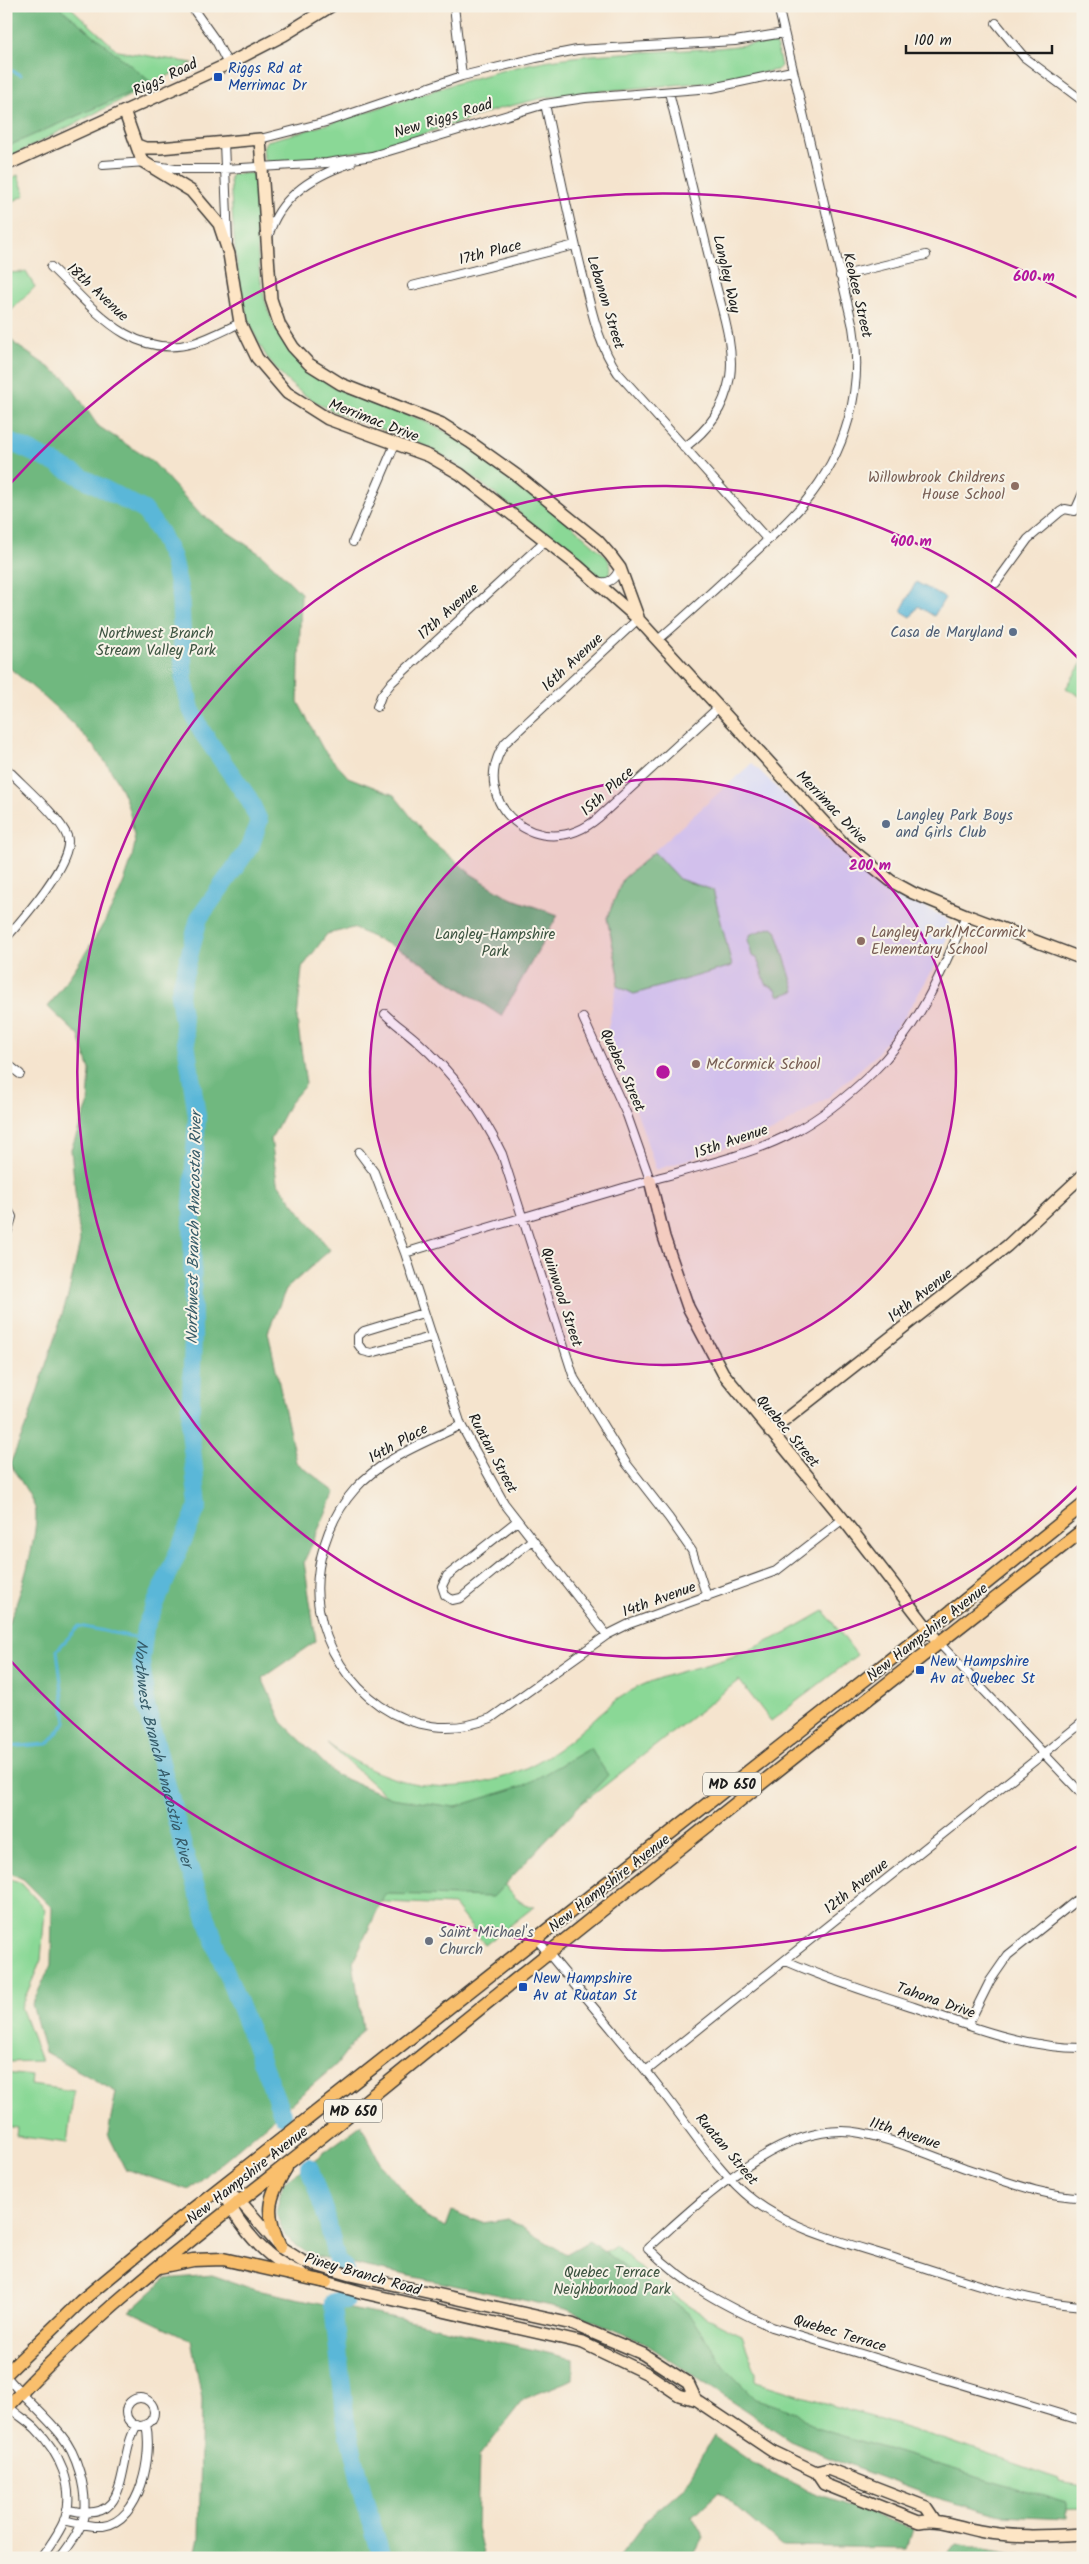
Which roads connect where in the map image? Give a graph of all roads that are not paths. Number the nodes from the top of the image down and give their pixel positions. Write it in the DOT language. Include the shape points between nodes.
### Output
graph roads {
  1 [pos="191,6"];
  2 [pos="331,6"];
  3 [pos="454,6"];
  4 [pos="778,6"];
  5 [pos="996,23"];
  6 [pos="784,33"];
  7 [pos="228,64"];
  8 [pos="792,71"];
  9 [pos="462,76"];
  10 [pos="670,92"];
  11 [pos="1083,101"];
  12 [pos="546,104"];
  13 [pos="125,113"];
  14 [pos="260,138"];
  15 [pos="224,142"];
  16 [pos="137,145"];
  17 [pos="372,156"];
  18 [pos="142,161"];
  19 [pos="6,165"];
  20 [pos="103,165"];
  21 [pos="261,168"];
  22 [pos="225,169"];
  23 [pos="575,245"];
  24 [pos="266,248"];
  25 [pos="229,254"];
  26 [pos="926,255"];
  27 [pos="51,267"];
  28 [pos="840,276"];
  29 [pos="412,286"];
  30 [pos="240,323"];
  31 [pos="396,444"];
  32 [pos="684,448"];
  33 [pos="1083,493"];
  34 [pos="546,540"];
  35 [pos="768,540"];
  36 [pos="352,542"];
  37 [pos="620,568"];
  38 [pos="595,581"];
  39 [pos="996,583"];
  40 [pos="638,619"];
  41 [pos="658,640"];
  42 [pos="377,707"];
  43 [pos="719,707"];
  44 [pos="524,725"];
  45 [pos="6,768"];
  46 [pos="966,915"];
  47 [pos="6,924"];
  48 [pos="13,930"];
  49 [pos="6,938"];
  50 [pos="1052,948"];
  51 [pos="1083,959"];
  52 [pos="1083,967"];
  53 [pos="385,1014"];
  54 [pos="583,1018"];
  55 [pos="6,1063"];
  56 [pos="20,1074"];
  57 [pos="359,1152"];
  58 [pos="1083,1176"];
  59 [pos="650,1180"];
  60 [pos="6,1206"];
  61 [pos="522,1218"];
  62 [pos="6,1237"];
  63 [pos="405,1253"];
  64 [pos="423,1313"];
  65 [pos="431,1337"];
  66 [pos="461,1425"];
  67 [pos="770,1432"];
  68 [pos="1083,1505"];
  69 [pos="843,1519"];
  70 [pos="517,1521"];
  71 [pos="1083,1530"];
  72 [pos="532,1540"];
  73 [pos="707,1597"];
  74 [pos="928,1630"];
  75 [pos="607,1635"];
  76 [pos="939,1643"];
  77 [pos="491,1718"];
  78 [pos="1083,1722"];
  79 [pos="1045,1753"];
  80 [pos="1083,1795"];
  81 [pos="1083,1895"];
  82 [pos="536,1938"];
  83 [pos="548,1952"];
  84 [pos="786,1961"];
  85 [pos="968,2025"];
  86 [pos="1083,2048"];
  87 [pos="646,2071"];
  88 [pos="291,2161"];
  89 [pos="731,2179"];
  90 [pos="221,2188"];
  91 [pos="1083,2197"];
  92 [pos="235,2205"];
  93 [pos="680,2220"];
  94 [pos="280,2247"];
  95 [pos="156,2268"];
  96 [pos="326,2282"];
  97 [pos="1083,2306"];
  98 [pos="6,2375"];
  99 [pos="20,2393"];
  100 [pos="696,2400"];
  101 [pos="7,2406"];
  102 [pos="1083,2422"];
  103 [pos="146,2424"];
  104 [pos="137,2425"];
  105 [pos="67,2510"];
  106 [pos="84,2514"];
  107 [pos="64,2520"];
  108 [pos="81,2524"];
  109 [pos="1083,2534"];
  110 [pos="40,2558"];
  111 [pos="60,2558"];
  1 -- 7 [label="street"];
  2 -- 7 [label="street, Riggs Road"];
  3 -- 9 [label="street"];
  4 -- 6 [label="street, Keokee Street"];
  5 -- 11 [label="street" via="1024,57"];
  6 -- 8 [label="street, Keokee Street"];
  6 -- 9 [label="street" via="727,42 577,50"];
  7 -- 13 [label="street, Riggs Road"];
  8 -- 10 [label="street, New Riggs Road" via="712,88"];
  8 -- 28 [label="street, Keokee Street"];
  9 -- 14 [label="street" via="326,122"];
  10 -- 12 [label="street, New Riggs Road" via="592,97"];
  10 -- 32 [label="street, Langley Way" via="731,364 719,411 706,430"];
  12 -- 17 [label="street, New Riggs Road"];
  12 -- 23 [label="street, Lebanon Street"];
  13 -- 16 [label="street"];
  13 -- 19 [label="street, Riggs Road"];
  14 -- 15 [label="street"];
  14 -- 21 [label="street, Merrimac Drive"];
  15 -- 16 [label="street" via="160,148"];
  15 -- 22 [label="street, Merrimac Drive"];
  16 -- 18 [label="street"];
  17 -- 21 [label="street, New Riggs Road"];
  17 -- 24 [label="street" via="334,169 298,190 278,213"];
  18 -- 20 [label="street, New Riggs Road"];
  18 -- 22 [label="street, New Riggs Road" via="162,169"];
  18 -- 25 [label="street" via="191,191 207,207 219,224"];
  21 -- 22 [label="street, New Riggs Road"];
  21 -- 24 [label="street, Merrimac Drive"];
  22 -- 25 [label="street, Merrimac Drive"];
  23 -- 29 [label="street, 17th Place"];
  23 -- 32 [label="street, Lebanon Street" via="594,320 608,357 618,373"];
  24 -- 37 [label="street, Merrimac Drive" via="274,311 286,336 309,364 354,390 440,424 470,442 598,541"];
  25 -- 30 [label="street, Merrimac Drive"];
  26 -- 28 [label="street"];
  27 -- 30 [label="street, 18th Avenue" via="112,326 140,342 160,346 182,345"];
  28 -- 35 [label="street, Keokee Street" via="857,349 850,414 841,440 816,488"];
  30 -- 31 [label="street, Merrimac Drive" via="267,371 298,402 328,420"];
  31 -- 34 [label="street, Merrimac Drive" via="429,456 460,474"];
  31 -- 36 [label="street"];
  32 -- 35 [label="street, Lebanon Street"];
  33 -- 39 [label="street" via="1074,511 1065,509 1060,512 1028,539"];
  34 -- 38 [label="street, Merrimac Drive"];
  34 -- 42 [label="street, 17th Avenue" via="392,682"];
  35 -- 41 [label="street, Keokee Street"];
  37 -- 38 [label="street" via="615,578 608,582"];
  37 -- 40 [label="street, Merrimac Drive"];
  38 -- 40 [label="street, Merrimac Drive"];
  40 -- 41 [label="street, Merrimac Drive"];
  40 -- 44 [label="street, 16th Avenue"];
  41 -- 43 [label="street, Merrimac Drive"];
  43 -- 44 [label="street, 15th Place" via="590,825 556,837 525,829 497,797 494,773 499,752"];
  43 -- 46 [label="street, Merrimac Drive" via="832,831 861,858 913,893"];
  45 -- 48 [label="street" via="56,820 68,836 69,844 59,869"];
  46 -- 50 [label="street, Merrimac Drive"];
  46 -- 59 [label="street, 15th Avenue" via="936,986 921,1012 889,1055 852,1090 793,1133 709,1164"];
  47 -- 48 [label="street"];
  48 -- 49 [label="street"];
  50 -- 51 [label="street, Merrimac Drive"];
  50 -- 52 [label="street, Merrimac Drive"];
  53 -- 61 [label="street, Quinwood Street" via="461,1085 481,1114 502,1154"];
  54 -- 59 [label="street, Quebec Street" via="627,1115"];
  55 -- 56 [label="street"];
  57 -- 63 [label="street, Ruatan Street" via="374,1172"];
  58 -- 67 [label="street, 14th Avenue" via="1007,1246"];
  59 -- 61 [label="street, 15th Avenue"];
  59 -- 67 [label="street, Quebec Street" via="664,1237 688,1307 723,1373"];
  60 -- 62 [label="street" via="12,1217"];
  61 -- 63 [label="street, 15th Avenue"];
  61 -- 73 [label="street, Quinwood Street" via="574,1378 626,1463 692,1551"];
  63 -- 64 [label="street, Ruatan Street"];
  64 -- 65 [label="street, Ruatan Street"];
  64 -- 65 [label="street" via="364,1330 358,1336 358,1344 363,1351 372,1353"];
  65 -- 66 [label="street, Ruatan Street"];
  66 -- 70 [label="street, Ruatan Street"];
  66 -- 77 [label="street, 14th Place" via="378,1467 353,1490 324,1546 319,1608 344,1670 360,1690 382,1708 434,1727 474,1725"];
  67 -- 69 [label="street, Quebec Street"];
  68 -- 74 [label="main road, New Hampshire Avenue / MD 650"];
  69 -- 73 [label="street, 14th Avenue" via="776,1571"];
  69 -- 74 [label="street, Quebec Street"];
  70 -- 72 [label="street, Ruatan Street"];
  70 -- 72 [label="street" via="447,1576 442,1586 445,1594 452,1600 461,1598"];
  71 -- 76 [label="main road, New Hampshire Avenue / MD 650"];
  72 -- 75 [label="street, Ruatan Street"];
  73 -- 75 [label="street, 14th Avenue"];
  74 -- 76 [label="street, Quebec Street"];
  74 -- 82 [label="main road, New Hampshire Avenue / MD 650"];
  75 -- 77 [label="street, 14th Avenue"];
  76 -- 79 [label="street, Quebec Street"];
  76 -- 83 [label="main road, New Hampshire Avenue / MD 650"];
  78 -- 79 [label="street, 12th Avenue"];
  79 -- 80 [label="street, Quebec Street"];
  79 -- 84 [label="street, 12th Avenue"];
  81 -- 85 [label="street" via="999,1964"];
  82 -- 83 [label="street, Ruatan Street"];
  82 -- 90 [label="main road, New Hampshire Avenue / MD 650"];
  83 -- 87 [label="street, Ruatan Street"];
  83 -- 88 [label="main road, New Hampshire Avenue / MD 650"];
  84 -- 85 [label="street, Tahona Drive"];
  84 -- 87 [label="street, 12th Avenue"];
  85 -- 86 [label="street, Tahona Drive" via="1005,2038 1047,2046"];
  87 -- 89 [label="street, Ruatan Street"];
  88 -- 92 [label="main road, New Hampshire Avenue / MD 650"];
  88 -- 94 [label="main road" via="270,2203 271,2223"];
  89 -- 91 [label="street, 11th Avenue" via="783,2145 828,2131 861,2133 1021,2187"];
  89 -- 93 [label="street, 11th Avenue"];
  89 -- 97 [label="street, Ruatan Street" via="752,2200 810,2230 965,2280 1063,2305"];
  90 -- 92 [label="street, Piney Branch Road"];
  90 -- 98 [label="main road, New Hampshire Avenue / MD 650" via="81,2301"];
  92 -- 94 [label="street, Piney Branch Road"];
  92 -- 95 [label="main road, New Hampshire Avenue / MD 650"];
  92 -- 96 [label="street, Piney Branch Road" via="248,2234 275,2260"];
  93 -- 102 [label="street, Quebec Terrace" via="648,2248 666,2265 724,2306 772,2327"];
  94 -- 100 [label="street, Piney Branch Road" via="302,2262 350,2275 572,2324 643,2354 688,2383"];
  95 -- 96 [label="main road" via="190,2260 223,2259"];
  95 -- 99 [label="main road, New Hampshire Avenue / MD 650"];
  96 -- 100 [label="street, Piney Branch Road" via="584,2343 648,2374 678,2395"];
  98 -- 99 [label="street"];
  99 -- 101 [label="main road, New Hampshire Avenue / MD 650"];
  99 -- 106 [label="street" via="69,2446 82,2480"];
  100 -- 109 [label="street, Piney Branch Road" via="772,2451 816,2472 824,2484 919,2522 934,2519 979,2531 1031,2538"];
  101 -- 105 [label="street" via="35,2428 58,2458 65,2478"];
  103 -- 104 [label="street"];
  103 -- 104 [label="street" via="154,2413 153,2407 149,2401 138,2398 131,2401 126,2410 130,2422"];
  103 -- 108 [label="street" via="150,2440 143,2478 134,2503 125,2516 104,2526"];
  104 -- 106 [label="street" via="132,2433 122,2480 111,2504 95,2513"];
  105 -- 106 [label="street"];
  105 -- 107 [label="street"];
  106 -- 108 [label="street"];
  107 -- 108 [label="street"];
  107 -- 110 [label="street" via="55,2539"];
  108 -- 111 [label="street"];
}
